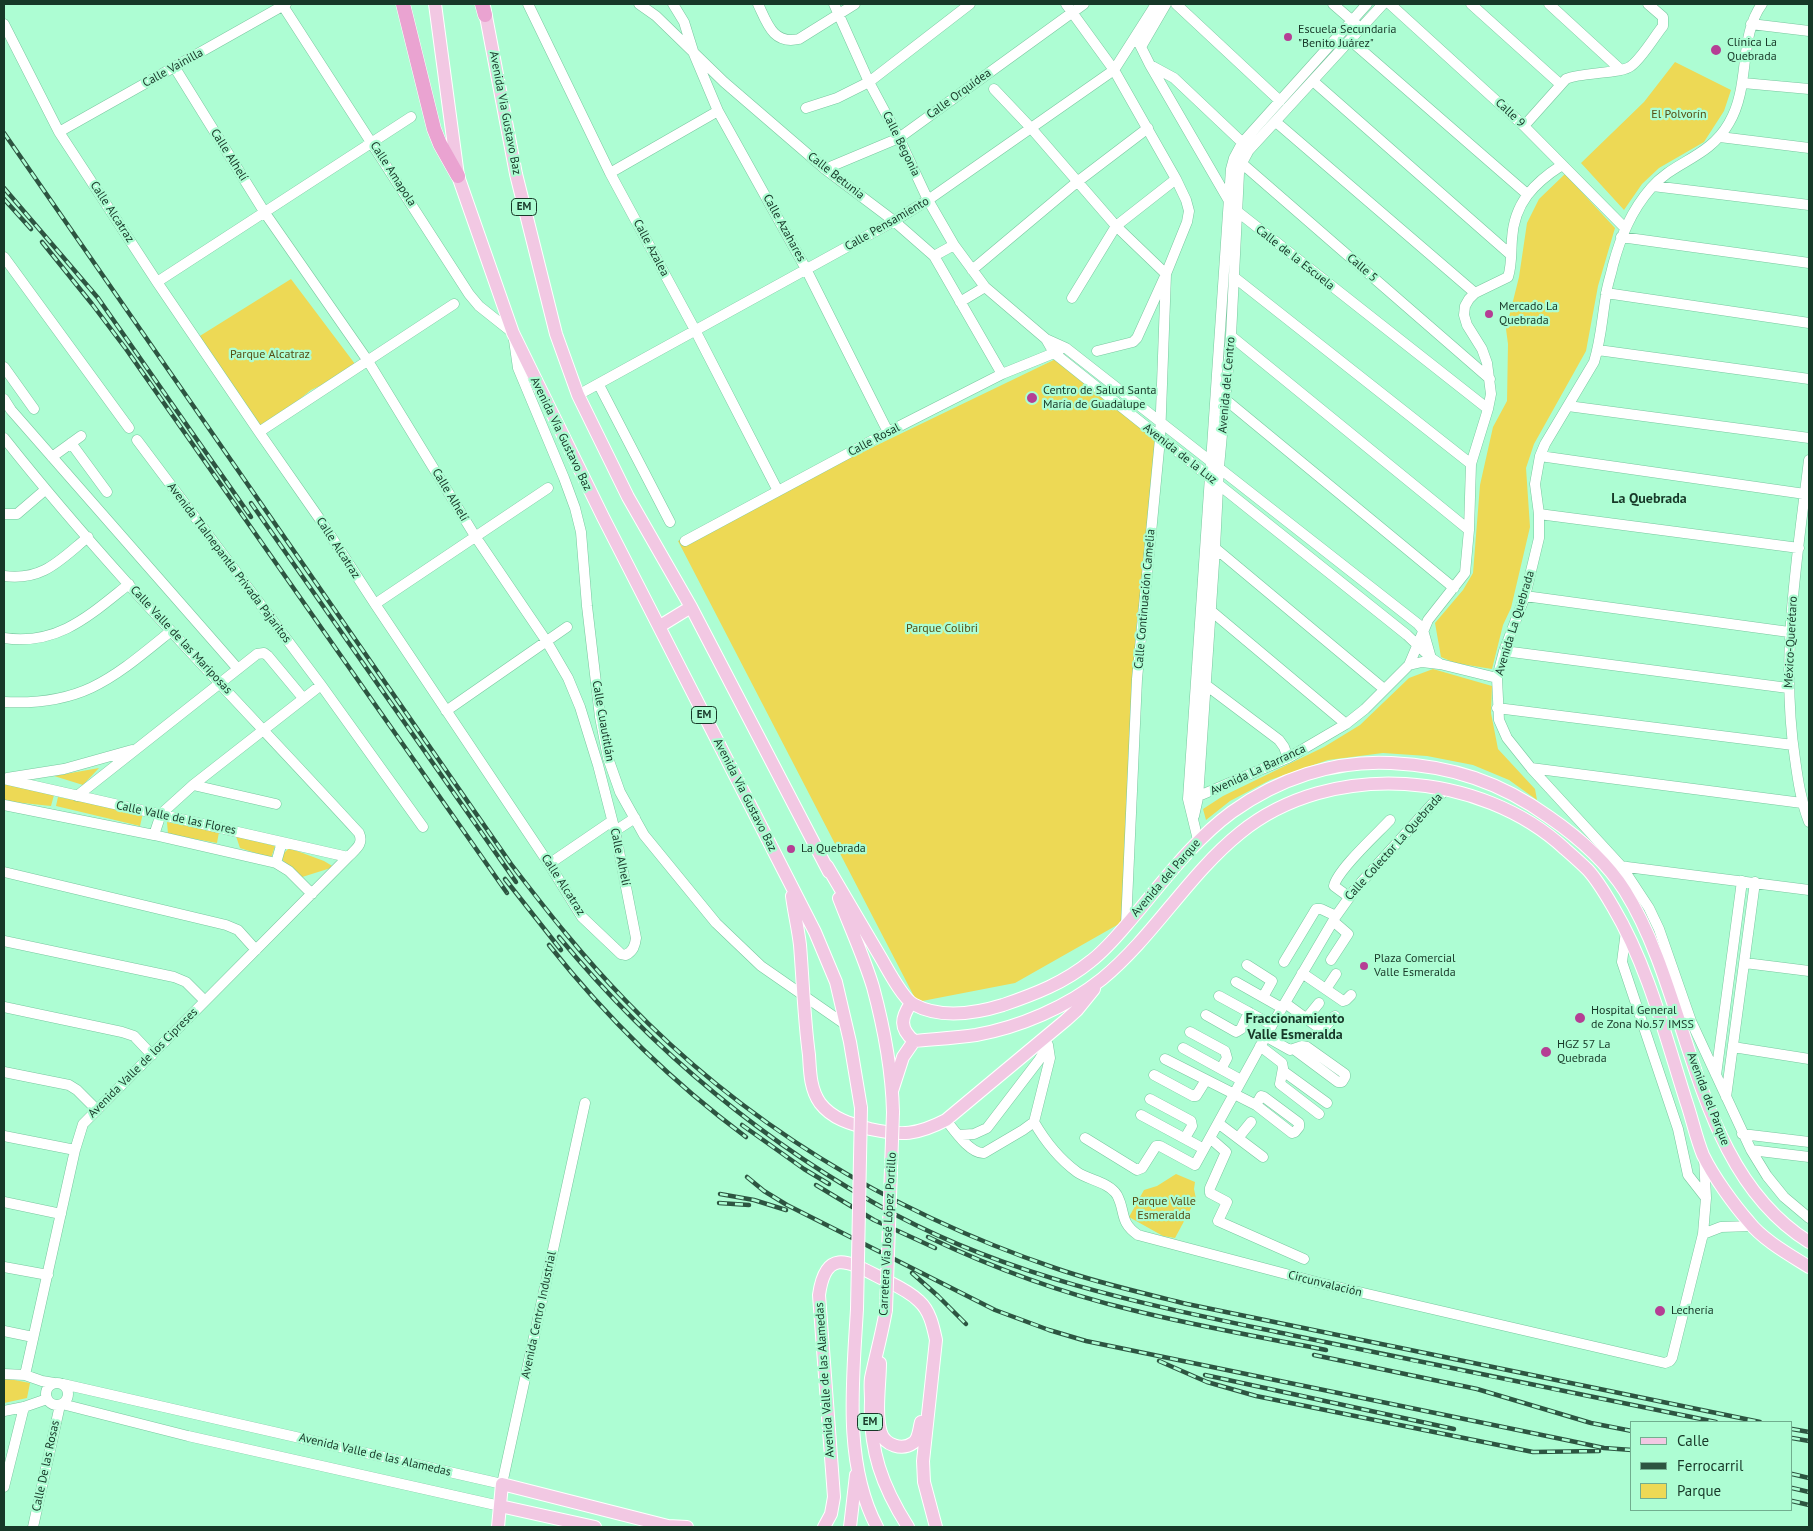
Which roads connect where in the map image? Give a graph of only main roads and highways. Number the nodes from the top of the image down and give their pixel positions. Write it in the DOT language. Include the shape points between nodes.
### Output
graph roads {
  1 [pos="403,4"];
  2 [pos="435,4"];
  3 [pos="484,7"];
  4 [pos="458,176"];
  5 [pos="691,607"];
  6 [pos="660,626"];
  7 [pos="827,866"];
  8 [pos="789,884"];
  9 [pos="1102,979"];
  10 [pos="910,1003"];
  11 [pos="914,1041"];
  12 [pos="892,1091"];
  13 [pos="1809,1242"];
  14 [pos="1809,1267"];
  15 [pos="881,1340"];
  16 [pos="932,1384"];
  17 [pos="857,1468"];
  18 [pos="502,1484"];
  19 [pos="500,1506"];
  20 [pos="498,1527"];
  21 [pos="596,1527"];
  22 [pos="666,1527"];
  23 [pos="687,1527"];
  24 [pos="824,1527"];
  25 [pos="850,1527"];
  26 [pos="877,1527"];
  27 [pos="908,1527"];
  28 [pos="936,1527"];
  1 -- 4 [label="highway" via="434,129"];
  2 -- 4 [label="main road, EM"];
  3 -- 5 [label="main road, Avenida Via Gustavo Baz / EM" via="518,184 556,334 578,395 628,497"];
  4 -- 6 [label="main road, Avenida Vía Gustavo Baz / EM" via="513,333 598,508"];
  5 -- 6 [label="main road"];
  5 -- 7 [label="main road, EM"];
  6 -- 8 [label="main road, Avenida Vía Gustavo Baz / EM"];
  7 -- 10 [label="main road"];
  7 -- 12 [label="main road, EM" via="872,986 883,1027"];
  8 -- 9 [label="main road" via="800,943 812,1085 820,1103 849,1124 889,1133 908,1133 926,1130 946,1120 1046,1041"];
  8 -- 17 [label="main road, Avenida Vía Gustavo Baz / EM, bridge" via="815,932 836,982 861,1108 852,1400"];
  9 -- 11 [label="main road, Avenida del Parque" via="1040,1015 1000,1029"];
  9 -- 14 [label="main road, Avenida del Parque" via="1152,928 1212,858 1242,831 1281,807 1317,793 1362,785 1411,784 1480,798 1527,821 1558,842 1590,872 1608,897 1642,964 1704,1156 1751,1226"];
  10 -- 11 [label="main road" via="902,1022 906,1034"];
  10 -- 13 [label="main road, Avenida del Parque" via="939,1013 971,1012 1041,992 1071,977 1095,959 1198,840 1232,812 1286,781 1338,765 1389,762 1452,771 1485,780 1533,805 1572,833 1605,865 1624,890 1653,932 1719,1135 1743,1177 1765,1205"];
  11 -- 12 [label="main road" via="903,1057"];
  12 -- 15 [label="main road, Carretera Vía José López Portillo / EM, bridge" via="886,1310"];
  15 -- 16 [label="main road" via="879,1415 881,1434 888,1443 897,1447 914,1443 925,1396"];
  15 -- 27 [label="main road, Carretera Vía José López Portillo / EM" via="871,1379 870,1424 879,1467 892,1501"];
  16 -- 24 [label="main road, Avenida Valle de las Alamedas" via="936,1340 932,1323 919,1300 851,1262 828,1267 821,1279 819,1295 834,1497 831,1514"];
  16 -- 28 [label="main road, Avenida Valle de las Alamedas" via="923,1461 924,1482"];
  17 -- 25 [label="main road"];
  17 -- 26 [label="main road, EM"];
  18 -- 19 [label="main road, Avenida Centro Industrial"];
  18 -- 22 [label="main road, Avenida Valle de las Alamedas"];
  19 -- 20 [label="main road, Avenida Centro Industrial"];
  19 -- 21 [label="main road, Avenida Valle de las Alamedas"];
  22 -- 23 [label="main road, Avenida Valle de las Alamedas"];
}
